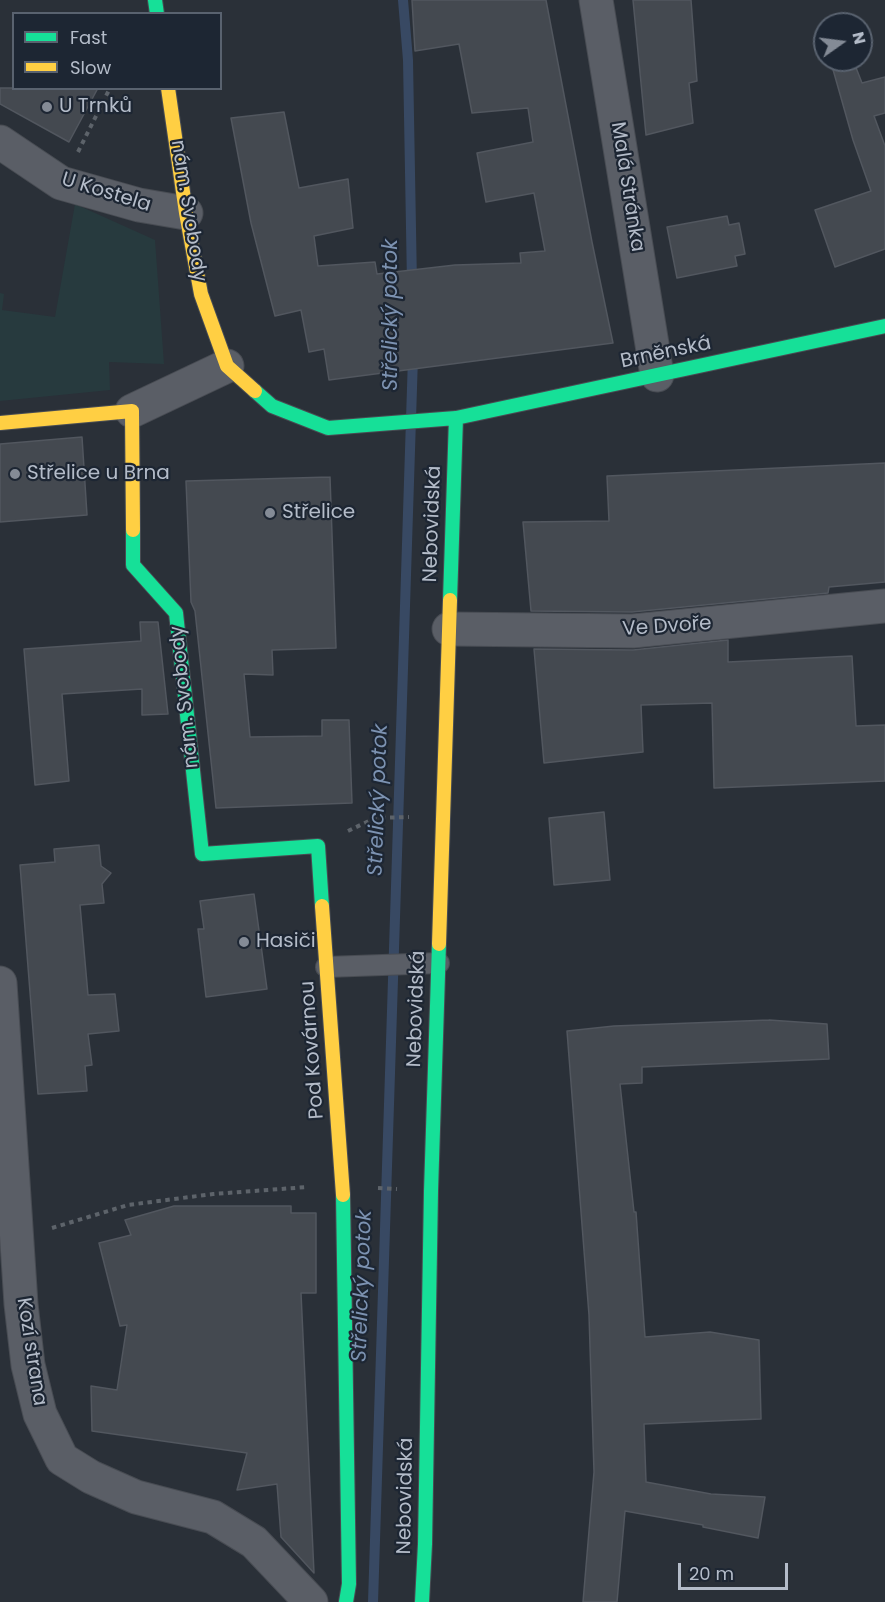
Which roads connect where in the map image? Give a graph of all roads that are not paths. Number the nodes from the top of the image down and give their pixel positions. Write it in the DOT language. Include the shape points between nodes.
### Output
graph roads {
  1 [pos="596,0"];
  2 [pos="168,90"];
  3 [pos="0,142"];
  4 [pos="186,213"];
  5 [pos="885,326"];
  6 [pos="228,366"];
  7 [pos="657,375"];
  8 [pos="132,411"];
  9 [pos="456,418"];
  10 [pos="0,423"];
  11 [pos="885,606"];
  12 [pos="449,629"];
  13 [pos="202,854"];
  14 [pos="438,963"];
  15 [pos="326,966"];
  16 [pos="0,983"];
  17 [pos="311,1602"];
  18 [pos="346,1602"];
  19 [pos="422,1602"];
  1 -- 7 [label="street, Malá Stránka"];
  2 -- 4 [label="street, nám. Svobody"];
  3 -- 4 [label="street, U Kostela" via="61,183 139,206"];
  4 -- 6 [label="street, nám. Svobody" via="201,294"];
  5 -- 7 [label="street, Brněnská"];
  6 -- 8 [label="street"];
  6 -- 9 [label="street, nám. Svobody" via="272,406 328,428"];
  7 -- 9 [label="street, Brněnská"];
  8 -- 10 [label="street"];
  8 -- 13 [label="street, nám. Svobody" via="133,565 176,613"];
  9 -- 12 [label="street, Nebovidská"];
  11 -- 12 [label="street, Ve Dvoře" via="633,631"];
  12 -- 14 [label="street, Nebovidská"];
  13 -- 15 [label="street, Pod Kovárnou" via="318,846"];
  14 -- 15 [label="lane"];
  14 -- 19 [label="street, Nebovidská"];
  15 -- 18 [label="street, Pod Kovárnou" via="343,1187 349,1584"];
  16 -- 17 [label="street, Kozí strana" via="21,1304 28,1365 40,1414 63,1459 91,1477 136,1497 213,1517 255,1542"];
}
